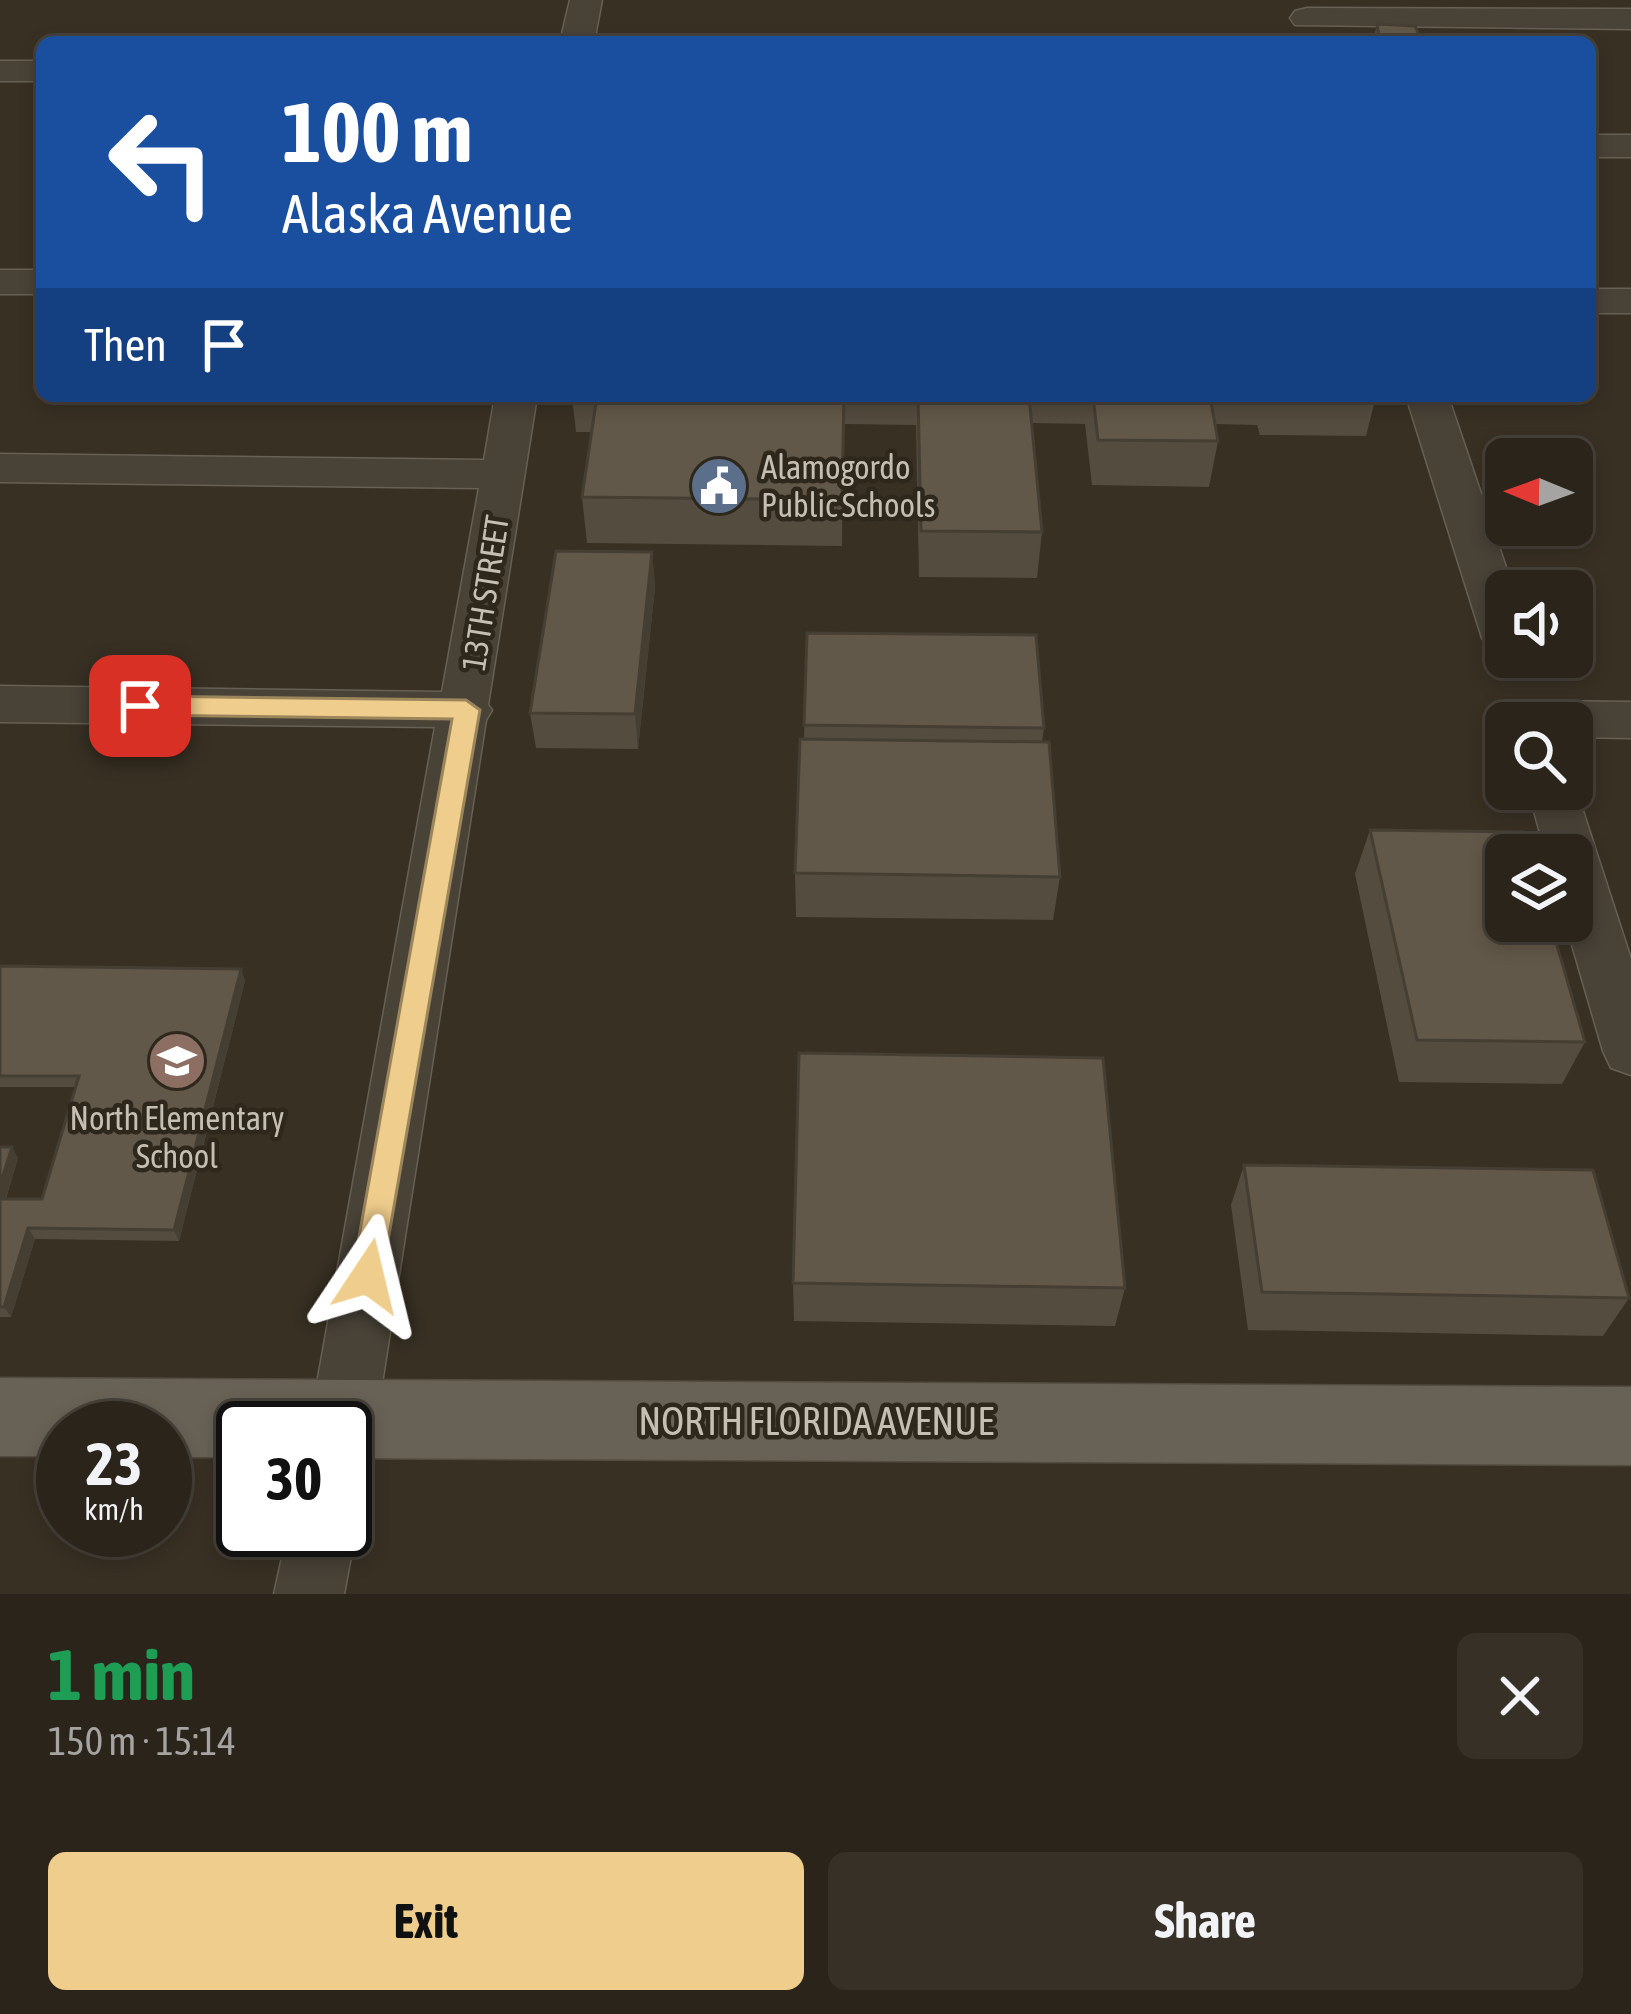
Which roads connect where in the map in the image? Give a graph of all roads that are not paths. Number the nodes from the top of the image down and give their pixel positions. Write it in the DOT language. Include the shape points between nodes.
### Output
graph roads {
  1 [pos="586,0"];
  2 [pos="1307,20"];
  3 [pos="1631,20"];
  4 [pos="578,36"];
  5 [pos="0,70"];
  6 [pos="36,71"];
  7 [pos="1596,146"];
  8 [pos="1631,146"];
  9 [pos="0,282"];
  10 [pos="36,283"];
  11 [pos="1596,301"];
  12 [pos="1631,301"];
  13 [pos="515,402"];
  14 [pos="1429,402"];
  15 [pos="0,468"];
  16 [pos="504,474"];
  17 [pos="1485,574"];
  18 [pos="0,704"];
  19 [pos="466,710"];
  20 [pos="1593,720"];
  21 [pos="1631,720"];
  22 [pos="1559,810"];
  23 [pos="1629,1035"];
  24 [pos="347,1401"];
  25 [pos="0,1417"];
  26 [pos="216,1421"];
  27 [pos="372,1423"];
  28 [pos="1631,1426"];
  29 [pos="317,1557"];
  30 [pos="309,1594"];
  1 -- 4 [label="street"];
  2 -- 3 [label="street"];
  5 -- 6 [label="street"];
  7 -- 8 [label="street"];
  9 -- 10 [label="street"];
  11 -- 12 [label="street"];
  13 -- 16 [label="street, 13TH STREET"];
  14 -- 17 [label="street"];
  15 -- 16 [label="street"];
  16 -- 19 [label="street, 13TH STREET"];
  18 -- 19 [label="street"];
  19 -- 24 [label="street, 13TH STREET"];
  20 -- 21 [label="street"];
  22 -- 23 [label="street"];
  25 -- 26 [label="main road, NORTH FLORIDA AVENUE"];
  27 -- 28 [label="main road, NORTH FLORIDA AVENUE"];
  29 -- 30 [label="street"];
}
